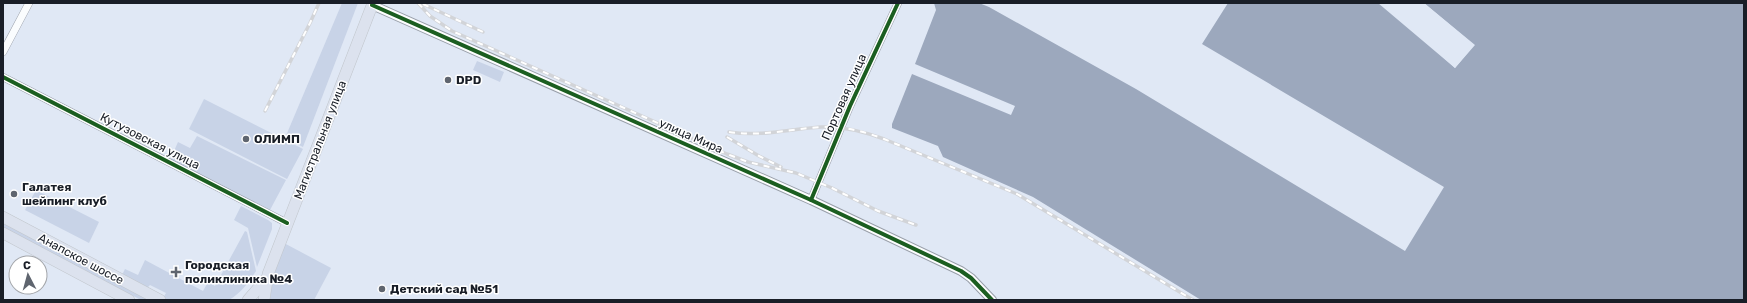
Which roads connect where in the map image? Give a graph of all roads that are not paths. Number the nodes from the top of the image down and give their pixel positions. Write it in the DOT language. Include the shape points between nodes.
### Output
graph roads {
  1 [pos="29,3"];
  2 [pos="898,3"];
  3 [pos="373,4"];
  4 [pos="3,52"];
  5 [pos="3,76"];
  6 [pos="811,200"];
  7 [pos="3,217"];
  8 [pos="287,223"];
  9 [pos="3,233"];
  10 [pos="267,278"];
  11 [pos="129,300"];
  12 [pos="160,300"];
  13 [pos="248,300"];
  14 [pos="264,300"];
  15 [pos="992,300"];
  1 -- 4 [label="street"];
  2 -- 6 [label="street, Портовая улица" via="850,106"];
  3 -- 6 [label="street, улица Мира"];
  3 -- 8 [label="highway, Магистральная улица"];
  5 -- 8 [label="street, Кутузовская улица"];
  6 -- 15 [label="street, улица Мира" via="961,271"];
  7 -- 12 [label="highway, Анапское шоссе"];
  8 -- 10 [label="highway, Магистральная улица"];
  9 -- 11 [label="highway, Анапское шоссе"];
  10 -- 13 [label="highway, Магистральная улица"];
  10 -- 14 [label="highway, Магистральная улица"];
}
